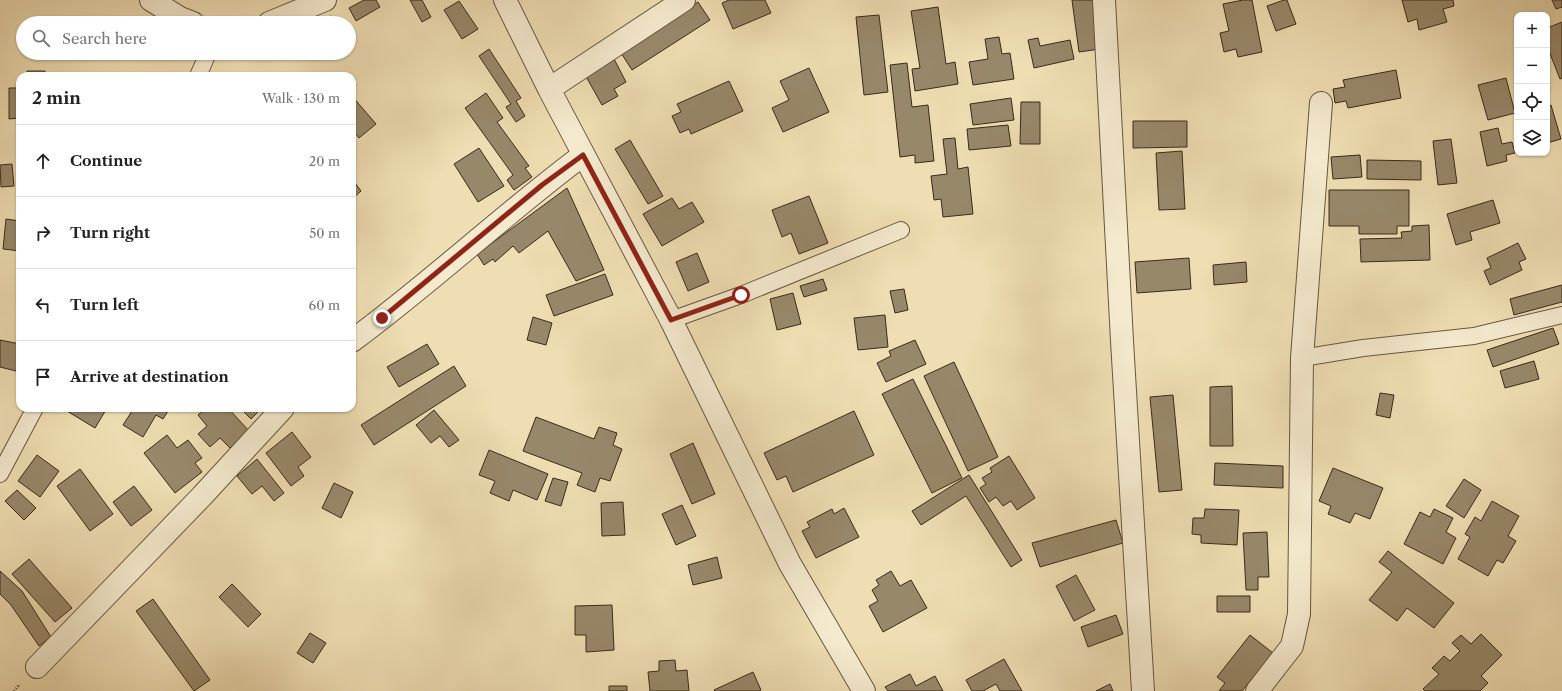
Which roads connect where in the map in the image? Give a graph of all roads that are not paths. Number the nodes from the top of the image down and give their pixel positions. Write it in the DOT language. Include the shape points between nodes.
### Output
graph roads {
  1 [pos="151,0"];
  2 [pos="325,0"];
  3 [pos="505,0"];
  4 [pos="684,0"];
  5 [pos="1104,0"];
  6 [pos="177,16"];
  7 [pos="286,16"];
  8 [pos="205,60"];
  9 [pos="200,72"];
  10 [pos="549,89"];
  11 [pos="1322,103"];
  12 [pos="583,155"];
  13 [pos="901,230"];
  14 [pos="1562,315"];
  15 [pos="671,320"];
  16 [pos="356,338"];
  17 [pos="1302,358"];
  18 [pos="33,412"];
  19 [pos="279,412"];
  20 [pos="0,474"];
  21 [pos="37,667"];
  22 [pos="864,691"];
  23 [pos="1143,691"];
  24 [pos="1257,691"];
  1 -- 6 [label="street"];
  2 -- 7 [label="street"];
  3 -- 10 [label="street"];
  4 -- 10 [label="street"];
  5 -- 23 [label="street"];
  8 -- 9 [label="lane"];
  10 -- 12 [label="street"];
  11 -- 17 [label="street"];
  12 -- 15 [label="street"];
  12 -- 16 [label="street" via="542,185"];
  13 -- 15 [label="lane" via="741,295"];
  14 -- 17 [label="lane" via="1474,336 1363,348"];
  15 -- 22 [label="street" via="790,564"];
  17 -- 24 [label="street" via="1299,614 1292,646"];
  18 -- 20 [label="lane"];
  19 -- 21 [label="street"];
}
